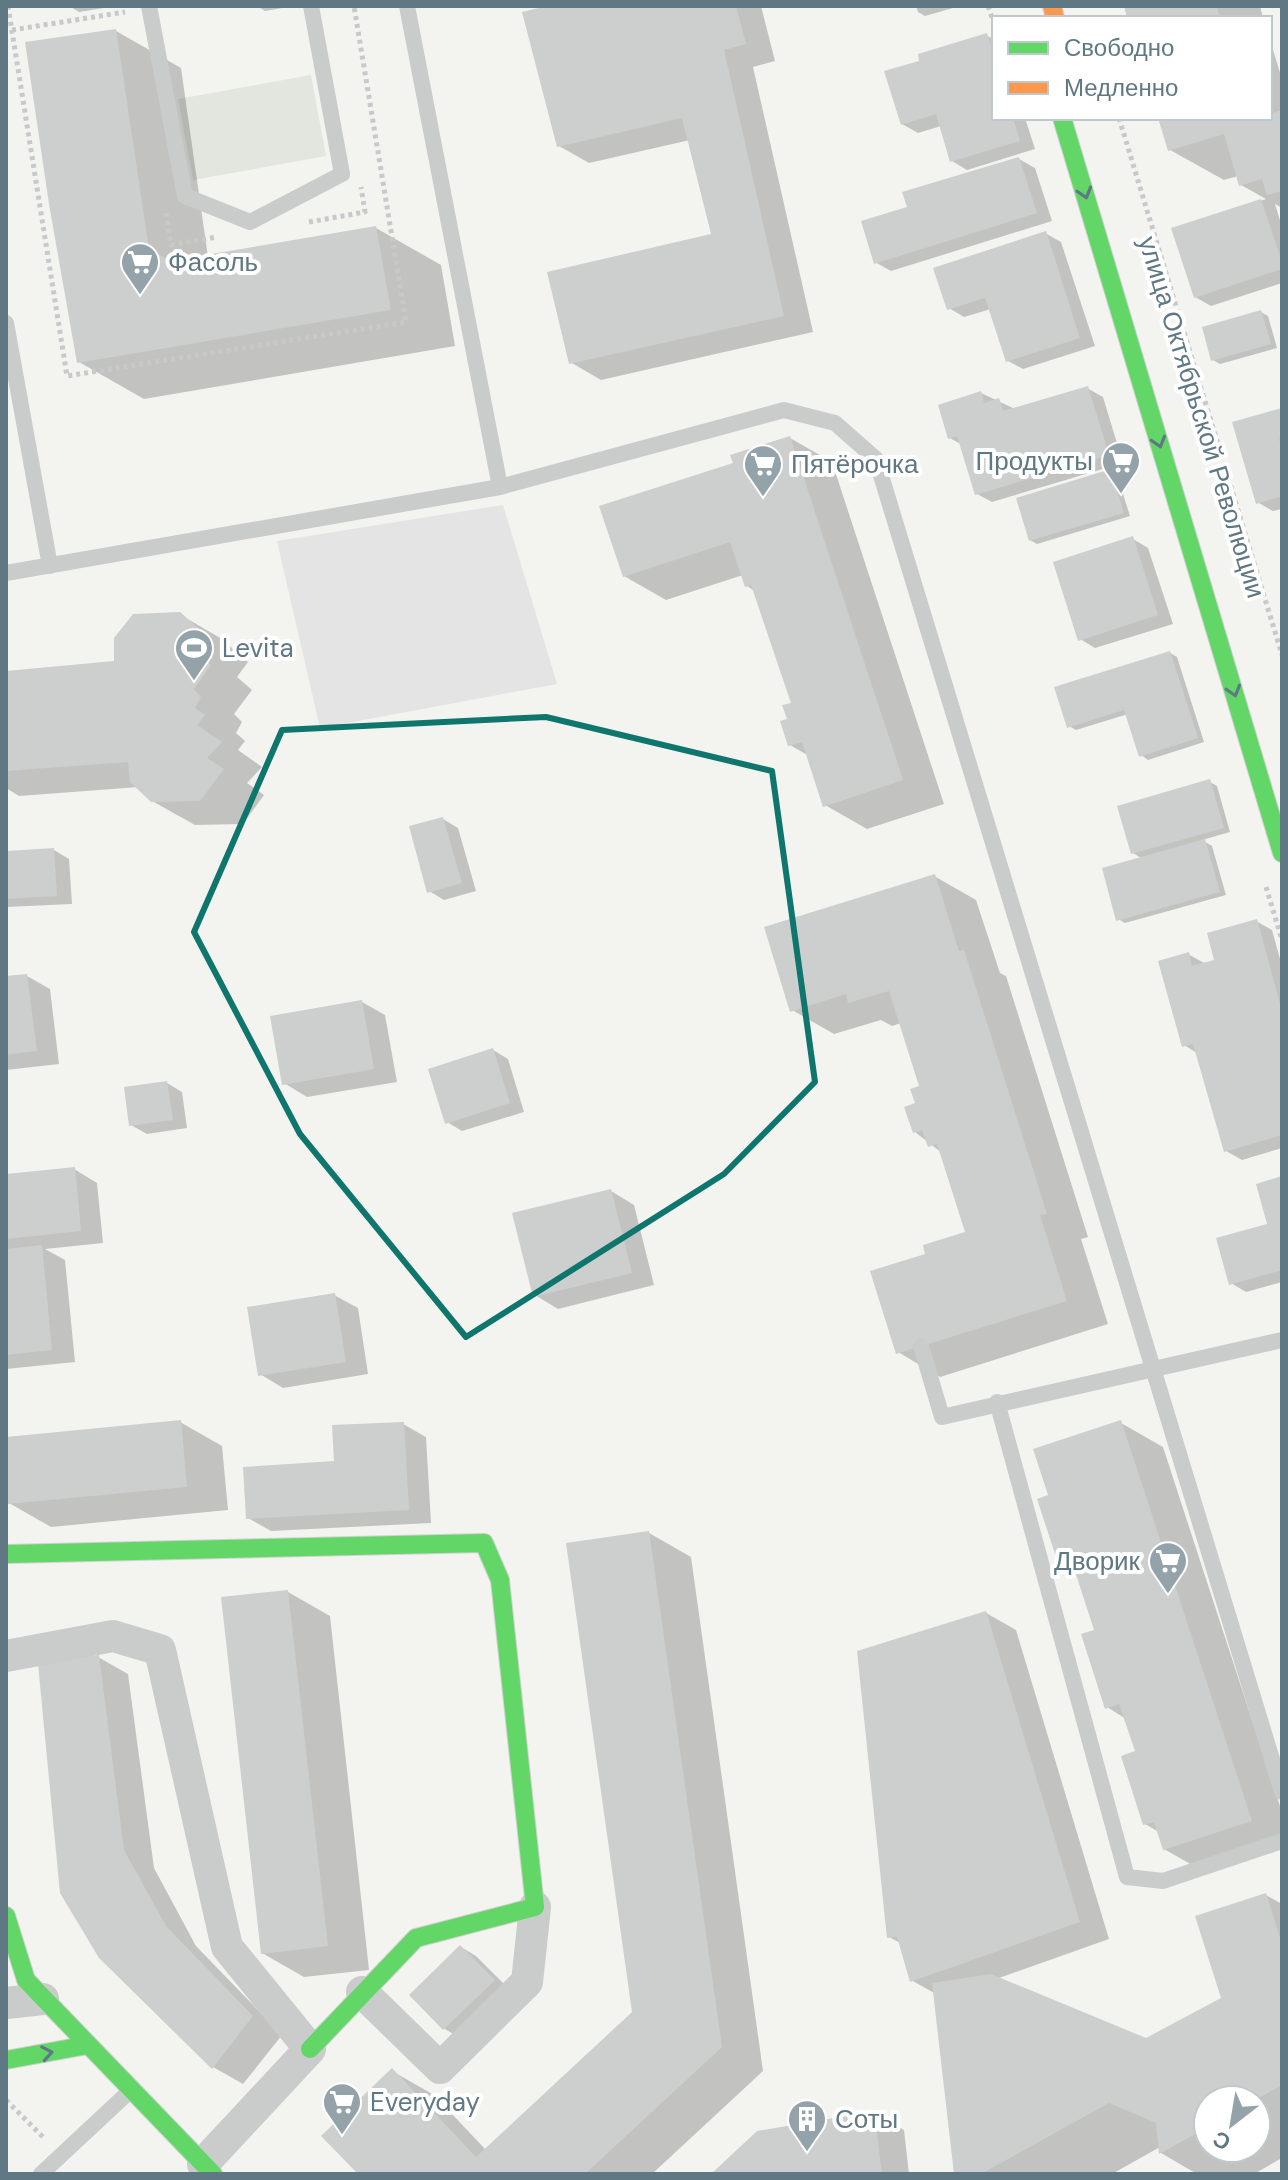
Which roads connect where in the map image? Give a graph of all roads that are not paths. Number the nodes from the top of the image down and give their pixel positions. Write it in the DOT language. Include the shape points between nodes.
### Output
graph roads {
  1 [pos="149,6"];
  2 [pos="311,6"];
  3 [pos="407,6"];
  4 [pos="1063,120"];
  5 [pos="6,323"];
  6 [pos="500,487"];
  7 [pos="50,566"];
  8 [pos="6,573"];
  9 [pos="1282,853"];
  10 [pos="1282,1340"];
  11 [pos="921,1346"];
  12 [pos="1153,1368"];
  13 [pos="997,1402"];
  14 [pos="6,1554"];
  15 [pos="6,1656"];
  16 [pos="1282,1792"];
  17 [pos="1282,1841"];
  18 [pos="535,1907"];
  19 [pos="6,1916"];
  20 [pos="362,1992"];
  21 [pos="43,1999"];
  22 [pos="6,2003"];
  23 [pos="88,2045"];
  24 [pos="310,2049"];
  25 [pos="6,2060"];
  26 [pos="131,2090"];
  27 [pos="208,2169"];
  28 [pos="41,2174"];
  1 -- 2 [label="lane" via="185,196 250,222 342,174"];
  3 -- 6 [label="lane"];
  4 -- 9 [label="street, one-way"];
  5 -- 7 [label="lane"];
  6 -- 7 [label="lane"];
  6 -- 12 [label="lane" via="784,410 835,423 876,459"];
  7 -- 8 [label="lane"];
  10 -- 12 [label="lane"];
  11 -- 13 [label="lane" via="942,1417"];
  12 -- 13 [label="lane"];
  12 -- 16 [label="lane"];
  13 -- 17 [label="lane" via="1127,1877 1163,1881"];
  14 -- 18 [label="street" via="484,1543 500,1580"];
  15 -- 24 [label="street" via="113,1636 160,1650 227,1947"];
  18 -- 20 [label="street" via="416,1938"];
  18 -- 20 [label="street" via="527,1982 440,2068"];
  19 -- 21 [label="street" via="26,1980"];
  20 -- 24 [label="street"];
  21 -- 22 [label="street"];
  21 -- 23 [label="street"];
  25 -- 23 [label="street, one-way"];
  23 -- 26 [label="street"];
  24 -- 27 [label="street"];
  26 -- 27 [label="street"];
  26 -- 28 [label="lane"];
}
